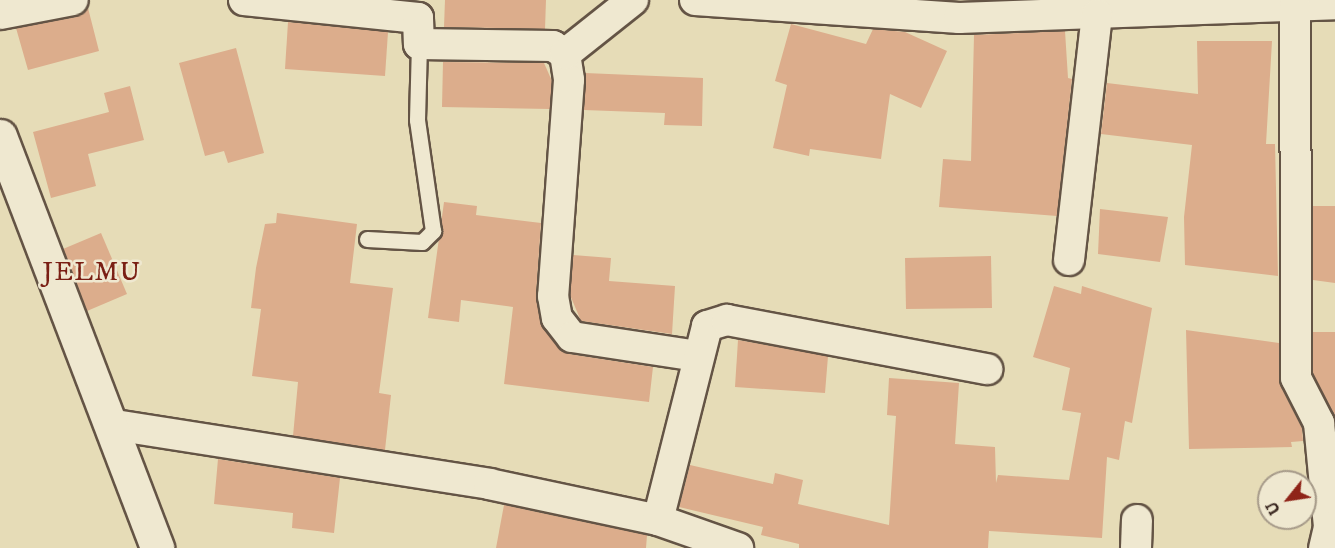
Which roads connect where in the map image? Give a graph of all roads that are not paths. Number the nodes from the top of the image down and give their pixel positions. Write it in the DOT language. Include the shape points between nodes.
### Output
graph roads {
  1 [pos="73,0"];
  2 [pos="244,0"];
  3 [pos="633,0"];
  4 [pos="695,0"];
  5 [pos="1335,3"];
  6 [pos="828,4"];
  7 [pos="1296,6"];
  8 [pos="0,14"];
  9 [pos="1097,15"];
  10 [pos="419,20"];
  11 [pos="565,54"];
  12 [pos="0,136"];
  13 [pos="367,239"];
  14 [pos="1069,260"];
  15 [pos="697,356"];
  16 [pos="987,369"];
  17 [pos="114,426"];
  18 [pos="658,520"];
  19 [pos="726,547"];
  20 [pos="158,548"];
  21 [pos="1324,548"];
  1 -- 8 [label="street"];
  2 -- 10 [label="street"];
  3 -- 11 [label="street"];
  4 -- 6 [label="street"];
  5 -- 7 [label="street"];
  6 -- 9 [label="street" via="959,18"];
  7 -- 9 [label="street"];
  7 -- 21 [label="street" via="1296,378 1318,423 1329,527"];
  9 -- 14 [label="street"];
  10 -- 11 [label="street" via="553,46"];
  10 -- 13 [label="lane" via="417,120 433,231 422,242"];
  11 -- 15 [label="street" via="569,80 553,296 557,318 572,337"];
  12 -- 17 [label="main road"];
  15 -- 16 [label="street" via="707,326 727,320"];
  15 -- 18 [label="street"];
  17 -- 18 [label="street" via="489,484"];
  17 -- 20 [label="main road"];
  18 -- 19 [label="street"];
}
